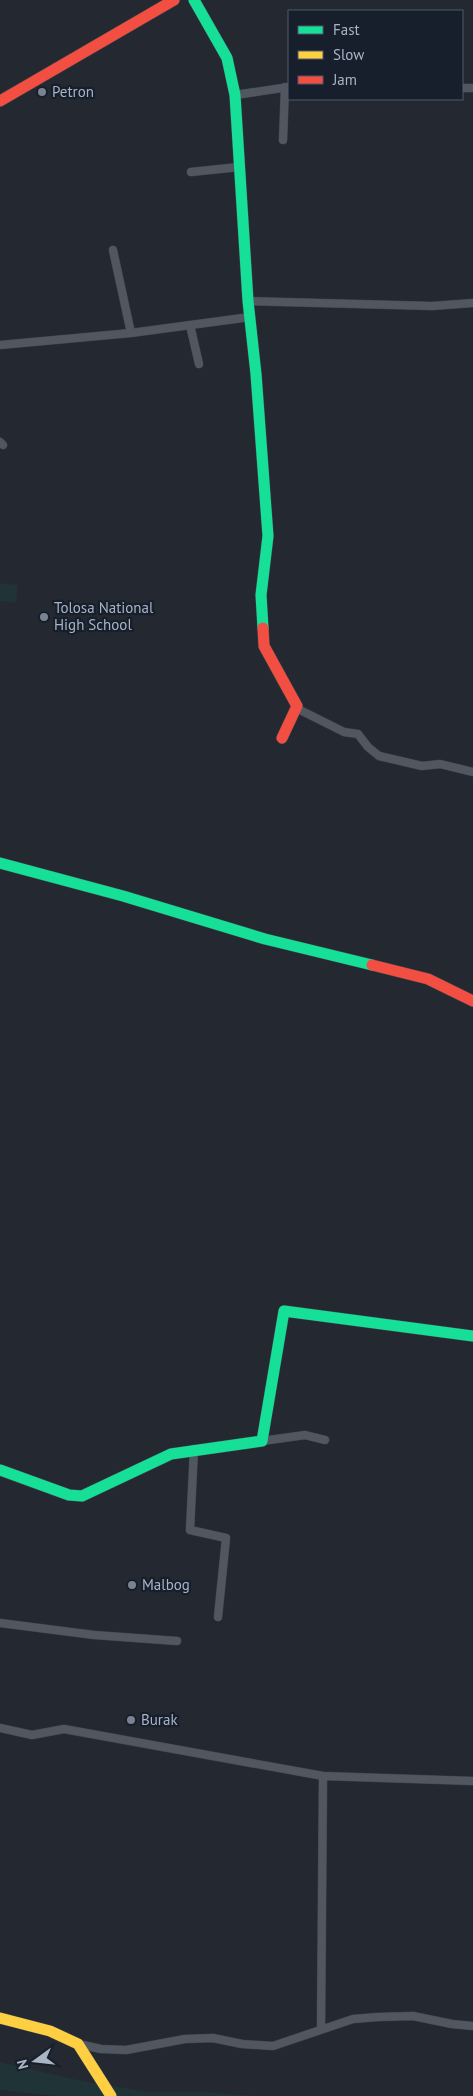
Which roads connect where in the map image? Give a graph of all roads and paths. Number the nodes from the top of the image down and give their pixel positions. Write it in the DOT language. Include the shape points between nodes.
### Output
graph roads {
  1 [pos="174,0"];
  2 [pos="194,0"];
  3 [pos="287,87"];
  4 [pos="235,95"];
  5 [pos="0,101"];
  6 [pos="283,140"];
  7 [pos="240,167"];
  8 [pos="191,172"];
  9 [pos="114,250"];
  10 [pos="248,301"];
  11 [pos="473,303"];
  12 [pos="250,317"];
  13 [pos="190,325"];
  14 [pos="131,333"];
  15 [pos="0,345"];
  16 [pos="199,364"];
  17 [pos="296,708"];
  18 [pos="282,738"];
  19 [pos="473,772"];
  20 [pos="0,862"];
  21 [pos="473,1001"];
  22 [pos="473,1336"];
  23 [pos="325,1440"];
  24 [pos="262,1441"];
  25 [pos="194,1449"];
  26 [pos="0,1470"];
  27 [pos="218,1617"];
  28 [pos="0,1623"];
  29 [pos="177,1641"];
  30 [pos="0,1728"];
  31 [pos="323,1776"];
  32 [pos="473,1781"];
  33 [pos="0,2018"];
  34 [pos="473,2026"];
  35 [pos="321,2029"];
  36 [pos="78,2044"];
  37 [pos="111,2096"];
  1 -- 5 [label="main road"];
  2 -- 4 [label="main road" via="227,58"];
  3 -- 4 [label="street"];
  3 -- 6 [label="street"];
  4 -- 7 [label="main road"];
  7 -- 8 [label="street"];
  7 -- 10 [label="main road"];
  9 -- 14 [label="street"];
  10 -- 11 [label="street" via="432,306"];
  10 -- 12 [label="main road"];
  12 -- 13 [label="street"];
  12 -- 17 [label="main road" via="268,536 261,595 264,646"];
  13 -- 14 [label="street"];
  13 -- 16 [label="street"];
  14 -- 15 [label="street"];
  17 -- 18 [label="main road"];
  17 -- 19 [label="street" via="344,732 358,734 379,756 422,766 440,764"];
  20 -- 21 [label="main road" via="265,939 428,979"];
  22 -- 24 [label="main road" via="284,1311"];
  23 -- 24 [label="street" via="305,1435"];
  24 -- 25 [label="main road"];
  25 -- 26 [label="main road" via="172,1454 82,1496 69,1495"];
  25 -- 27 [label="street" via="190,1530 226,1538"];
  28 -- 29 [label="street"];
  30 -- 31 [label="street" via="32,1735 64,1730"];
  31 -- 32 [label="street"];
  31 -- 35 [label="street"];
  33 -- 36 [label="main road" via="50,2031"];
  34 -- 35 [label="street" via="413,2016 378,2016"];
  35 -- 36 [label="street" via="273,2046 213,2038 185,2039 121,2050"];
  36 -- 37 [label="main road"];
}
